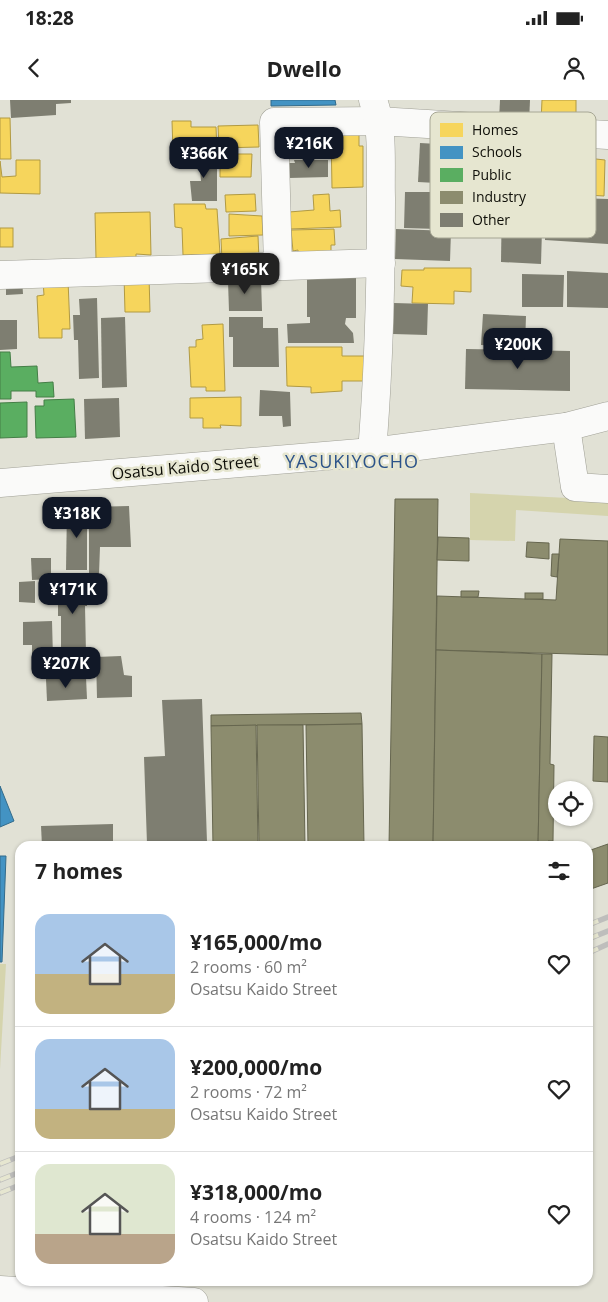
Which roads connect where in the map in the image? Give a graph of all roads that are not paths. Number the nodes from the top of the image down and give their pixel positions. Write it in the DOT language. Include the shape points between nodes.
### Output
graph roads {
  1 [pos="375,110"];
  2 [pos="430,116"];
  3 [pos="381,263"];
  4 [pos="278,266"];
  5 [pos="0,275"];
  6 [pos="608,416"];
  7 [pos="566,427"];
  8 [pos="372,452"];
  9 [pos="0,483"];
  10 [pos="608,489"];
  11 [pos="0,1290"];
  12 [pos="194,1302"];
  1 -- 2 [label="street"];
  1 -- 3 [label="street"];
  1 -- 4 [label="street" via="274,122"];
  3 -- 4 [label="street"];
  3 -- 8 [label="street"];
  4 -- 5 [label="street"];
  6 -- 7 [label="street, Osatsu Kaido Street"];
  7 -- 8 [label="street, Osatsu Kaido Street"];
  7 -- 10 [label="street" via="575,487"];
  8 -- 9 [label="street, Osatsu Kaido Street"];
  11 -- 12 [label="street"];
}
